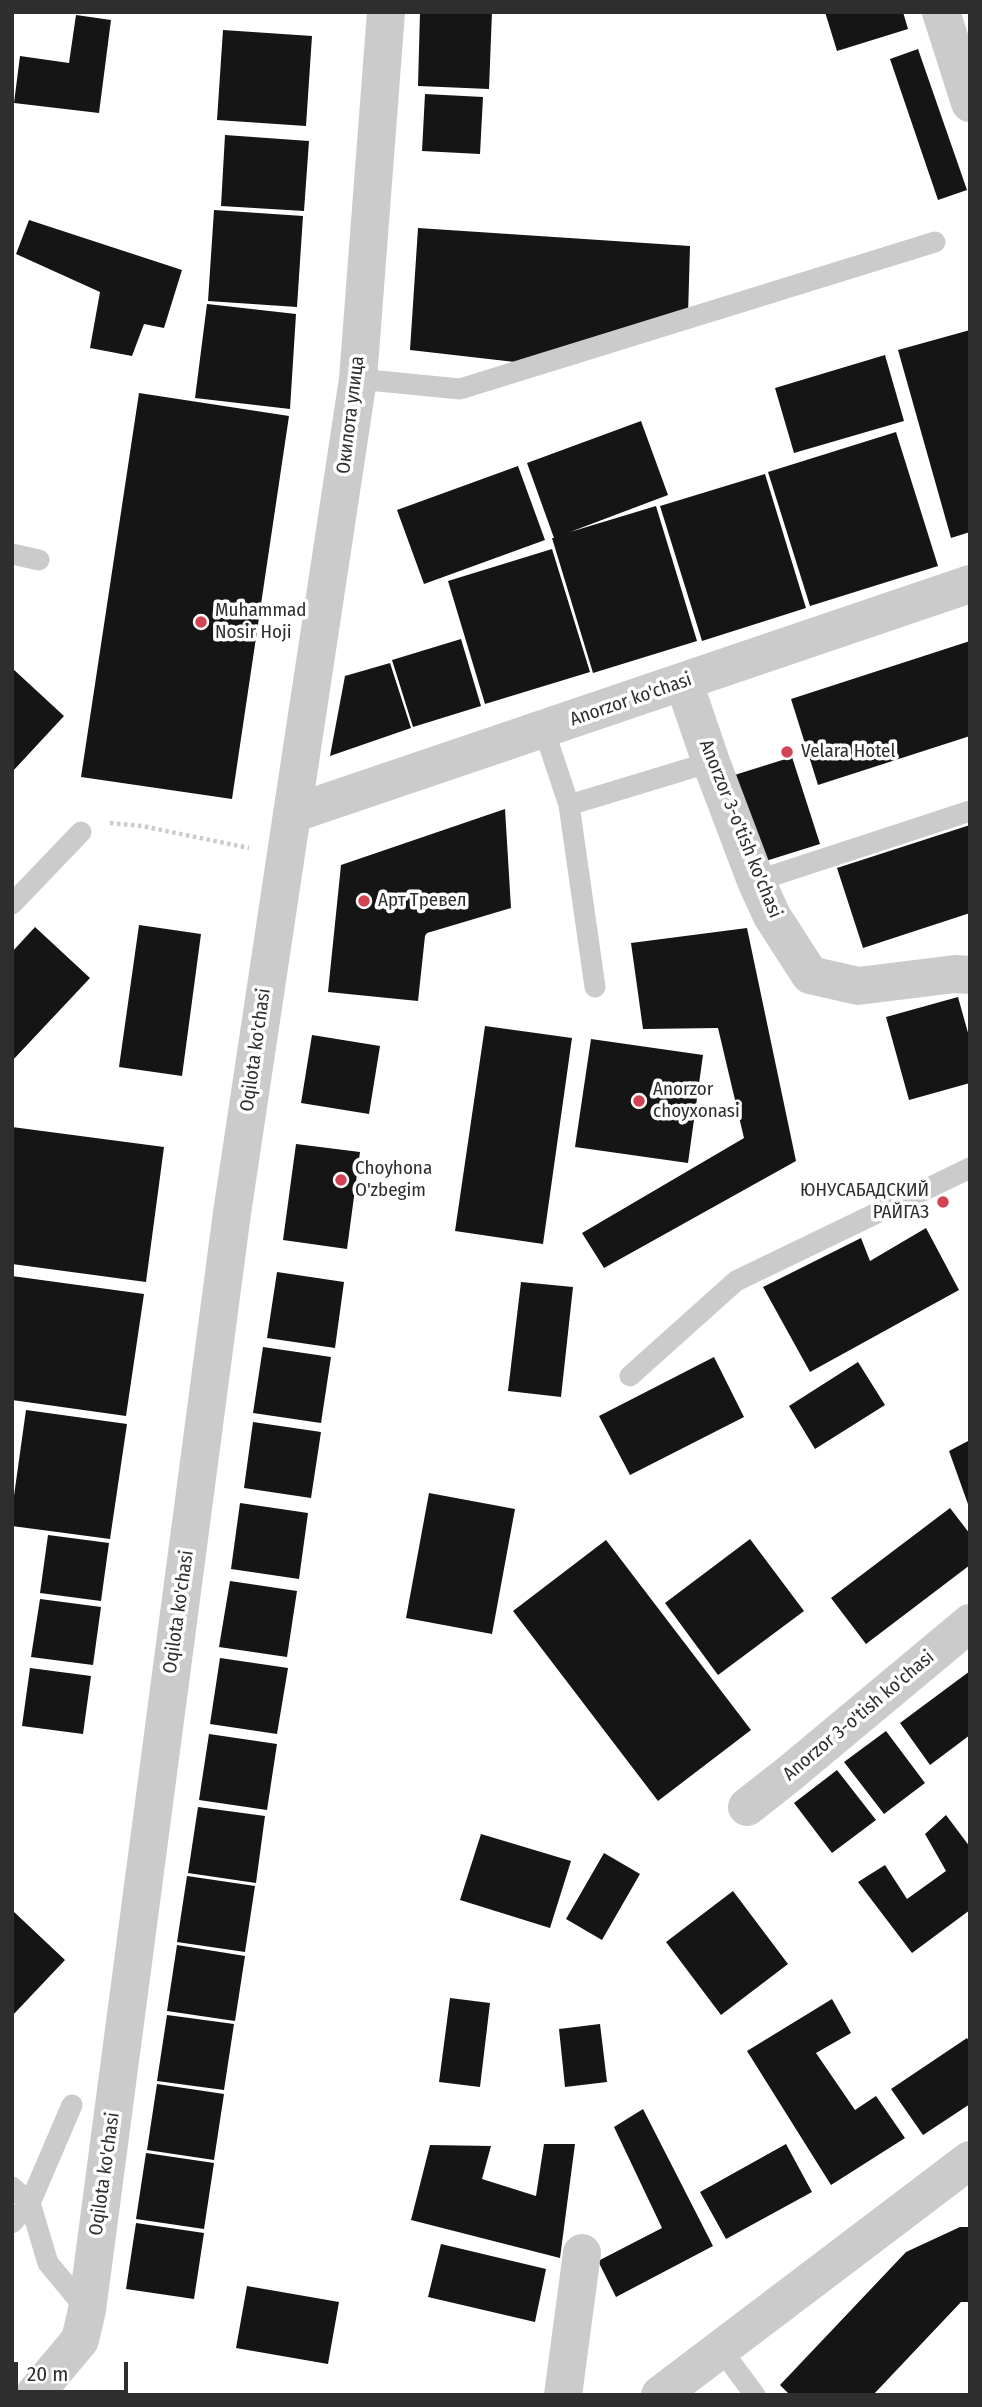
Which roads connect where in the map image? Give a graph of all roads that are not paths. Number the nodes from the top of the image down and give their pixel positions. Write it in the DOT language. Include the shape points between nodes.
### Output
graph roads {
  1 [pos="386,12"];
  2 [pos="941,12"];
  3 [pos="970,103"];
  4 [pos="935,242"];
  5 [pos="358,379"];
  6 [pos="12,554"];
  7 [pos="39,559"];
  8 [pos="970,584"];
  9 [pos="684,683"];
  10 [pos="544,730"];
  11 [pos="711,762"];
  12 [pos="569,805"];
  13 [pos="970,811"];
  14 [pos="292,814"];
  15 [pos="81,832"];
  16 [pos="756,881"];
  17 [pos="12,904"];
  18 [pos="970,975"];
  19 [pos="595,987"];
  20 [pos="970,1168"];
  21 [pos="630,1376"];
  22 [pos="970,1623"];
  23 [pos="747,1807"];
  24 [pos="72,2105"];
  25 [pos="970,2160"];
  26 [pos="12,2187"];
  27 [pos="30,2203"];
  28 [pos="12,2223"];
  29 [pos="582,2253"];
  30 [pos="87,2310"];
  31 [pos="720,2348"];
  32 [pos="34,2395"];
  33 [pos="563,2395"];
  34 [pos="660,2395"];
  35 [pos="755,2395"];
  1 -- 5 [label="street, Окилота улица"];
  2 -- 3 [label="street"];
  4 -- 5 [label="lane" via="460,389"];
  5 -- 14 [label="street, Окилота улица"];
  6 -- 7 [label="lane"];
  8 -- 9 [label="street, Anorzor ko'chasi"];
  9 -- 10 [label="street, Anorzor ko'chasi"];
  9 -- 11 [label="street, Anorzor 3-o'tish ko'chasi"];
  10 -- 12 [label="lane"];
  10 -- 14 [label="street, Anorzor ko'chasi"];
  11 -- 12 [label="lane"];
  11 -- 16 [label="street, Anorzor 3-o'tish ko'chasi"];
  12 -- 19 [label="lane"];
  13 -- 16 [label="lane"];
  14 -- 30 [label="street, Oqilota ko'chasi" via="230,1226"];
  15 -- 17 [label="lane"];
  16 -- 18 [label="street, Anorzor 3-o'tish ko'chasi" via="772,916 810,975 858,986"];
  20 -- 21 [label="lane" via="736,1281"];
  22 -- 23 [label="street, Anorzor 3-o'tish ko'chasi"];
  24 -- 27 [label="lane"];
  25 -- 31 [label="street"];
  26 -- 27 [label="lane"];
  27 -- 28 [label="lane"];
  27 -- 30 [label="lane" via="48,2263"];
  29 -- 33 [label="street"];
  30 -- 32 [label="street, Oqilota ko'chasi" via="80,2340"];
  31 -- 34 [label="street"];
  31 -- 35 [label="lane"];
}
